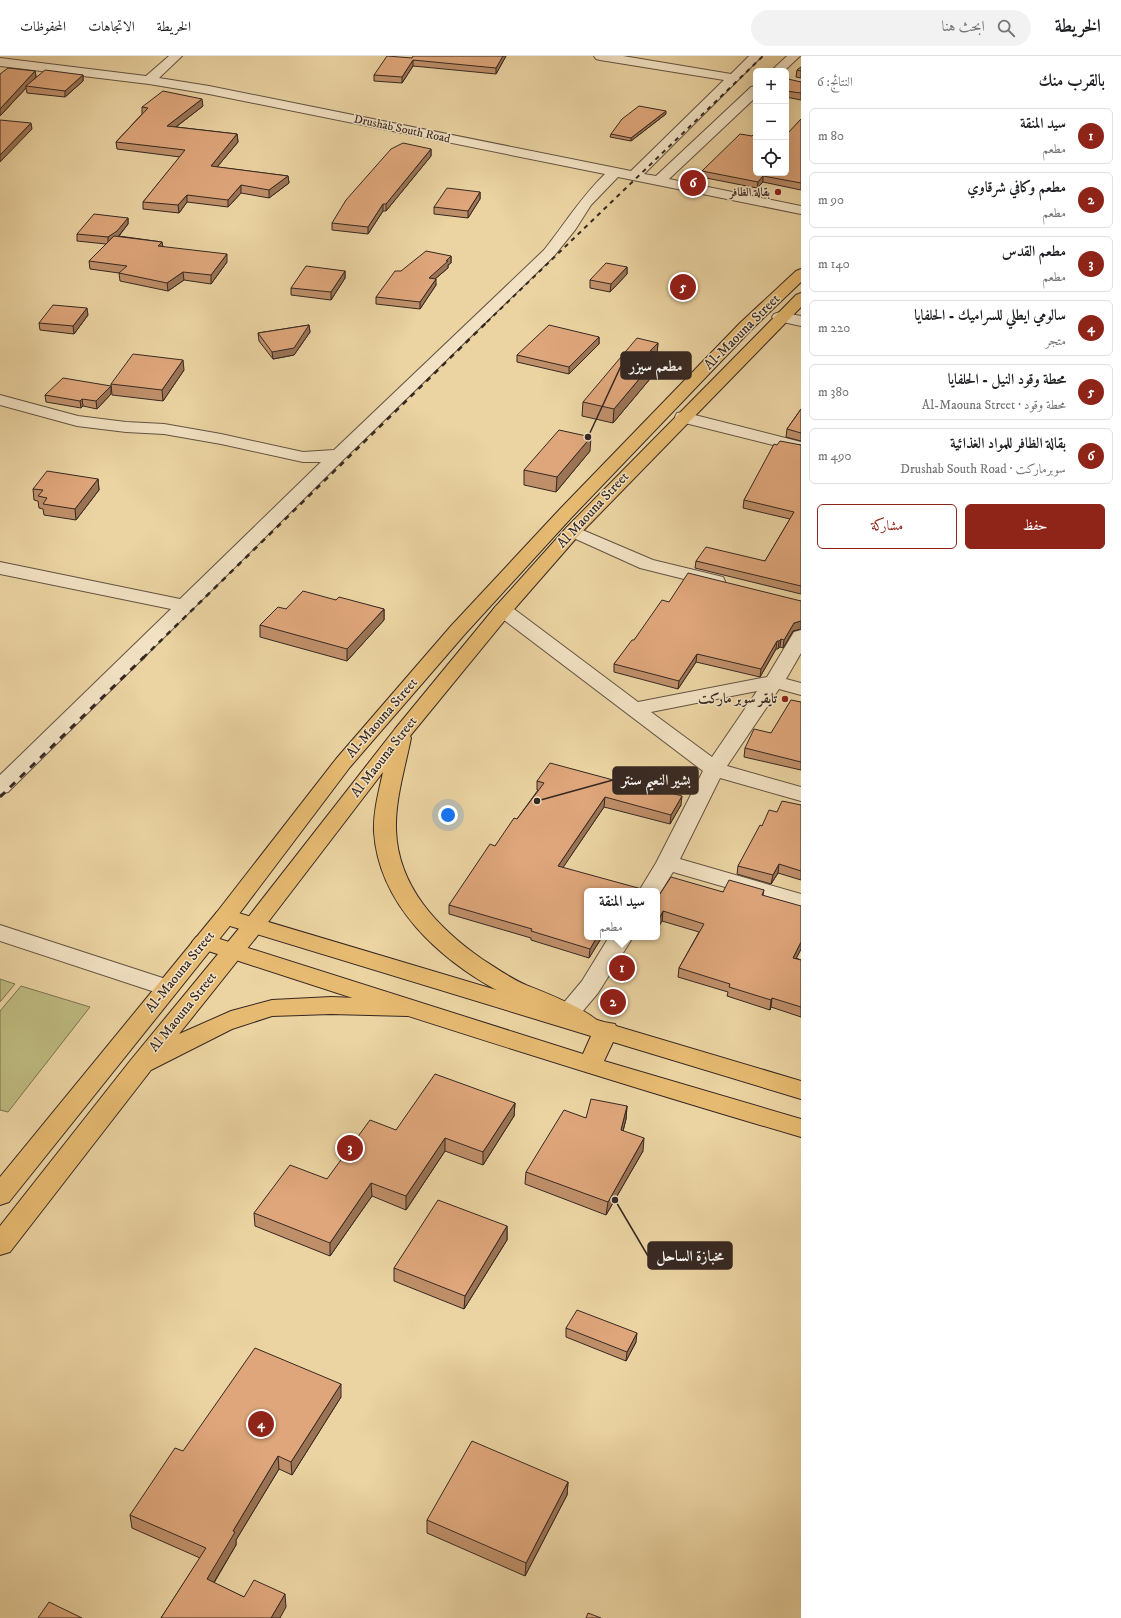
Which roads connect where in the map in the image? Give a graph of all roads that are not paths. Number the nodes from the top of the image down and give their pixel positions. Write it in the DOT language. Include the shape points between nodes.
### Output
graph roads {
  1 [pos="176,56"];
  2 [pos="600,56"];
  3 [pos="756,56"];
  4 [pos="794,56"];
  5 [pos="0,62"];
  6 [pos="780,68"];
  7 [pos="733,78"];
  8 [pos="149,80"];
  9 [pos="753,93"];
  10 [pos="614,173"];
  11 [pos="633,177"];
  12 [pos="658,182"];
  13 [pos="801,210"];
  14 [pos="801,274"];
  15 [pos="801,298"];
  16 [pos="780,317"];
  17 [pos="801,322"];
  18 [pos="0,400"];
  19 [pos="683,417"];
  20 [pos="801,447"];
  21 [pos="339,454"];
  22 [pos="573,531"];
  23 [pos="0,568"];
  24 [pos="729,585"];
  25 [pos="186,606"];
  26 [pos="503,610"];
  27 [pos="801,636"];
  28 [pos="774,682"];
  29 [pos="801,689"];
  30 [pos="635,709"];
  31 [pos="402,733"];
  32 [pos="714,769"];
  33 [pos="0,787"];
  34 [pos="801,794"];
  35 [pos="667,864"];
  36 [pos="652,888"];
  37 [pos="801,902"];
  38 [pos="225,917"];
  39 [pos="254,925"];
  40 [pos="0,933"];
  41 [pos="619,940"];
  42 [pos="204,942"];
  43 [pos="232,952"];
  44 [pos="167,988"];
  45 [pos="407,1008"];
  46 [pos="568,1012"];
  47 [pos="598,1028"];
  48 [pos="590,1065"];
  49 [pos="139,1067"];
  50 [pos="801,1090"];
  51 [pos="801,1128"];
  52 [pos="0,1195"];
  53 [pos="0,1245"];
  1 -- 8 [label="street"];
  2 -- 7 [label="street"];
  3 -- 7 [label="street"];
  4 -- 6 [label="street"];
  5 -- 8 [label="street, Drushab South Road"];
  7 -- 11 [label="street"];
  8 -- 10 [label="street, Drushab South Road" via="251,98"];
  9 -- 12 [label="street"];
  10 -- 11 [label="street, Drushab South Road"];
  10 -- 21 [label="street" via="584,203 550,253"];
  11 -- 12 [label="street, Drushab South Road"];
  12 -- 13 [label="street, Drushab South Road"];
  14 -- 38 [label="main road, Al-Maouna Street" via="746,326 566,513 458,630 343,763"];
  15 -- 16 [label="main road, Al Maouna Street"];
  16 -- 17 [label="street"];
  16 -- 19 [label="main road, Al Maouna Street"];
  18 -- 21 [label="street" via="77,421 164,429 303,457"];
  19 -- 20 [label="street"];
  19 -- 22 [label="main road, Al Maouna Street"];
  21 -- 25 [label="street"];
  22 -- 24 [label="street" via="647,564"];
  22 -- 26 [label="main road, Al Maouna Street"];
  23 -- 25 [label="street"];
  25 -- 33 [label="street"];
  26 -- 30 [label="street"];
  26 -- 31 [label="main road, Al Maouna Street"];
  27 -- 28 [label="street"];
  28 -- 29 [label="street"];
  28 -- 30 [label="street"];
  28 -- 32 [label="street"];
  30 -- 32 [label="street"];
  31 -- 39 [label="main road, Al Maouna Street"];
  31 -- 46 [label="main road" via="385,832 392,873 414,912 452,950 503,984"];
  32 -- 34 [label="street"];
  32 -- 35 [label="street"];
  35 -- 36 [label="street"];
  35 -- 37 [label="street"];
  38 -- 39 [label="main road"];
  38 -- 42 [label="main road, Al-Maouna Street"];
  39 -- 43 [label="main road, Al Maouna Street"];
  39 -- 47 [label="main road"];
  40 -- 44 [label="street"];
  41 -- 46 [label="street" via="590,987"];
  42 -- 43 [label="main road"];
  42 -- 44 [label="main road, Al-Maouna Street"];
  43 -- 45 [label="main road"];
  43 -- 49 [label="main road, Al Maouna Street"];
  44 -- 52 [label="main road, Al-Maouna Street"];
  45 -- 48 [label="main road"];
  45 -- 49 [label="main road" via="353,1005 274,1007 252,1013 187,1040"];
  46 -- 47 [label="main road"];
  47 -- 48 [label="main road"];
  47 -- 50 [label="main road"];
  48 -- 51 [label="main road"];
  49 -- 53 [label="main road, Al Maouna Street"];
}
